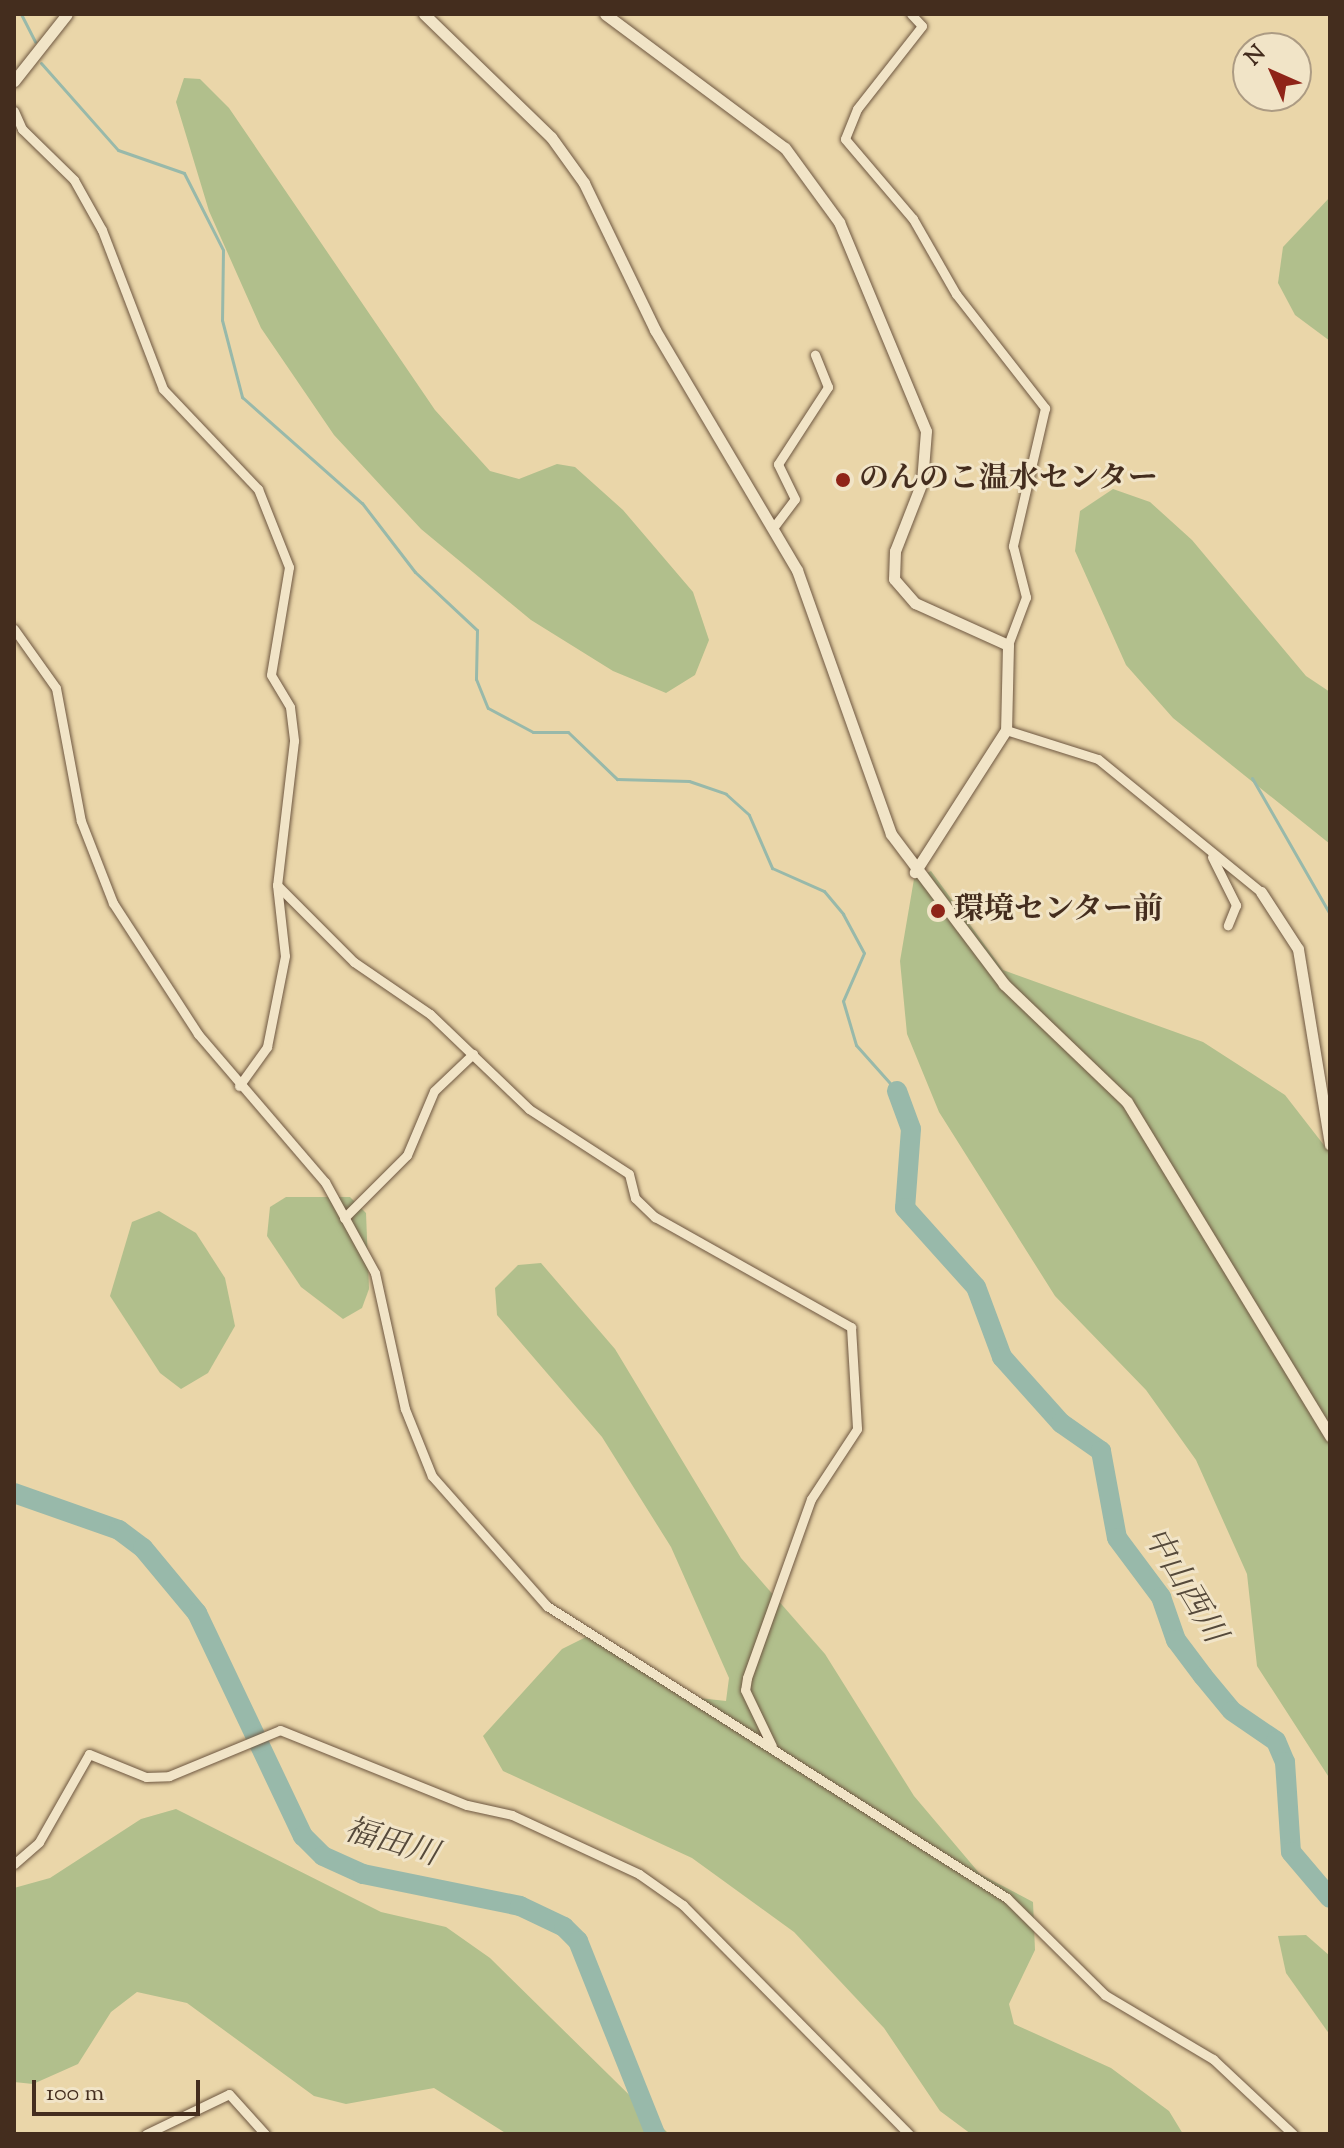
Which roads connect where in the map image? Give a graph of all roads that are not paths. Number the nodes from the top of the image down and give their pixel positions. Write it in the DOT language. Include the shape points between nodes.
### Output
graph roads {
  1 [pos="67,14"];
  2 [pos="424,14"];
  3 [pos="605,14"];
  4 [pos="911,14"];
  5 [pos="14,81"];
  6 [pos="14,111"];
  7 [pos="815,355"];
  8 [pos="773,528"];
  9 [pos="14,629"];
  10 [pos="1008,645"];
  11 [pos="1006,730"];
  12 [pos="1209,850"];
  13 [pos="915,872"];
  14 [pos="277,885"];
  15 [pos="1261,892"];
  16 [pos="1228,925"];
  17 [pos="473,1054"];
  18 [pos="239,1086"];
  19 [pos="1330,1144"];
  20 [pos="344,1218"];
  21 [pos="1330,1436"];
  22 [pos="773,1749"];
  23 [pos="14,1864"];
  24 [pos="146,2134"];
  25 [pos="265,2134"];
  26 [pos="909,2134"];
  27 [pos="1293,2134"];
  1 -- 5 [label="street"];
  2 -- 8 [label="street" via="568,157 655,330"];
  3 -- 10 [label="street" via="785,148 839,222 926,431 922,482 895,551 894,579 915,603"];
  4 -- 10 [label="street" via="922,26 857,109 845,139 913,219 956,294 1045,408 1013,546 1026,597"];
  6 -- 14 [label="street" via="22,129 74,180 102,230 163,389 258,489 289,567 271,675 290,707 294,741"];
  7 -- 8 [label="street" via="825,399 778,464 795,499"];
  8 -- 13 [label="street" via="812,605 868,786"];
  9 -- 18 [label="street" via="56,688 97,872 198,1034"];
  10 -- 11 [label="street"];
  11 -- 12 [label="street" via="1098,759"];
  11 -- 13 [label="street"];
  12 -- 15 [label="street"];
  12 -- 16 [label="street" via="1236,905"];
  13 -- 21 [label="street" via="1014,995 1127,1102"];
  14 -- 17 [label="street" via="354,962"];
  14 -- 18 [label="street" via="285,956 267,1047"];
  15 -- 19 [label="street" via="1298,949"];
  17 -- 20 [label="street" via="434,1091 407,1155"];
  17 -- 22 [label="street" via="529,1109 629,1174 635,1198 655,1217 851,1327 857,1429 811,1499 747,1678 745,1690"];
  18 -- 20 [label="street" via="325,1182"];
  20 -- 22 [label="street" via="375,1273 405,1409 432,1476 547,1606"];
  22 -- 27 [label="street" via="1007,1898 1105,1995 1213,2059"];
  23 -- 26 [label="street" via="39,1842 89,1754 146,1777 169,1776 280,1730 467,1805 512,1815 639,1874 683,1905"];
  24 -- 25 [label="street" via="229,2094"];
}
